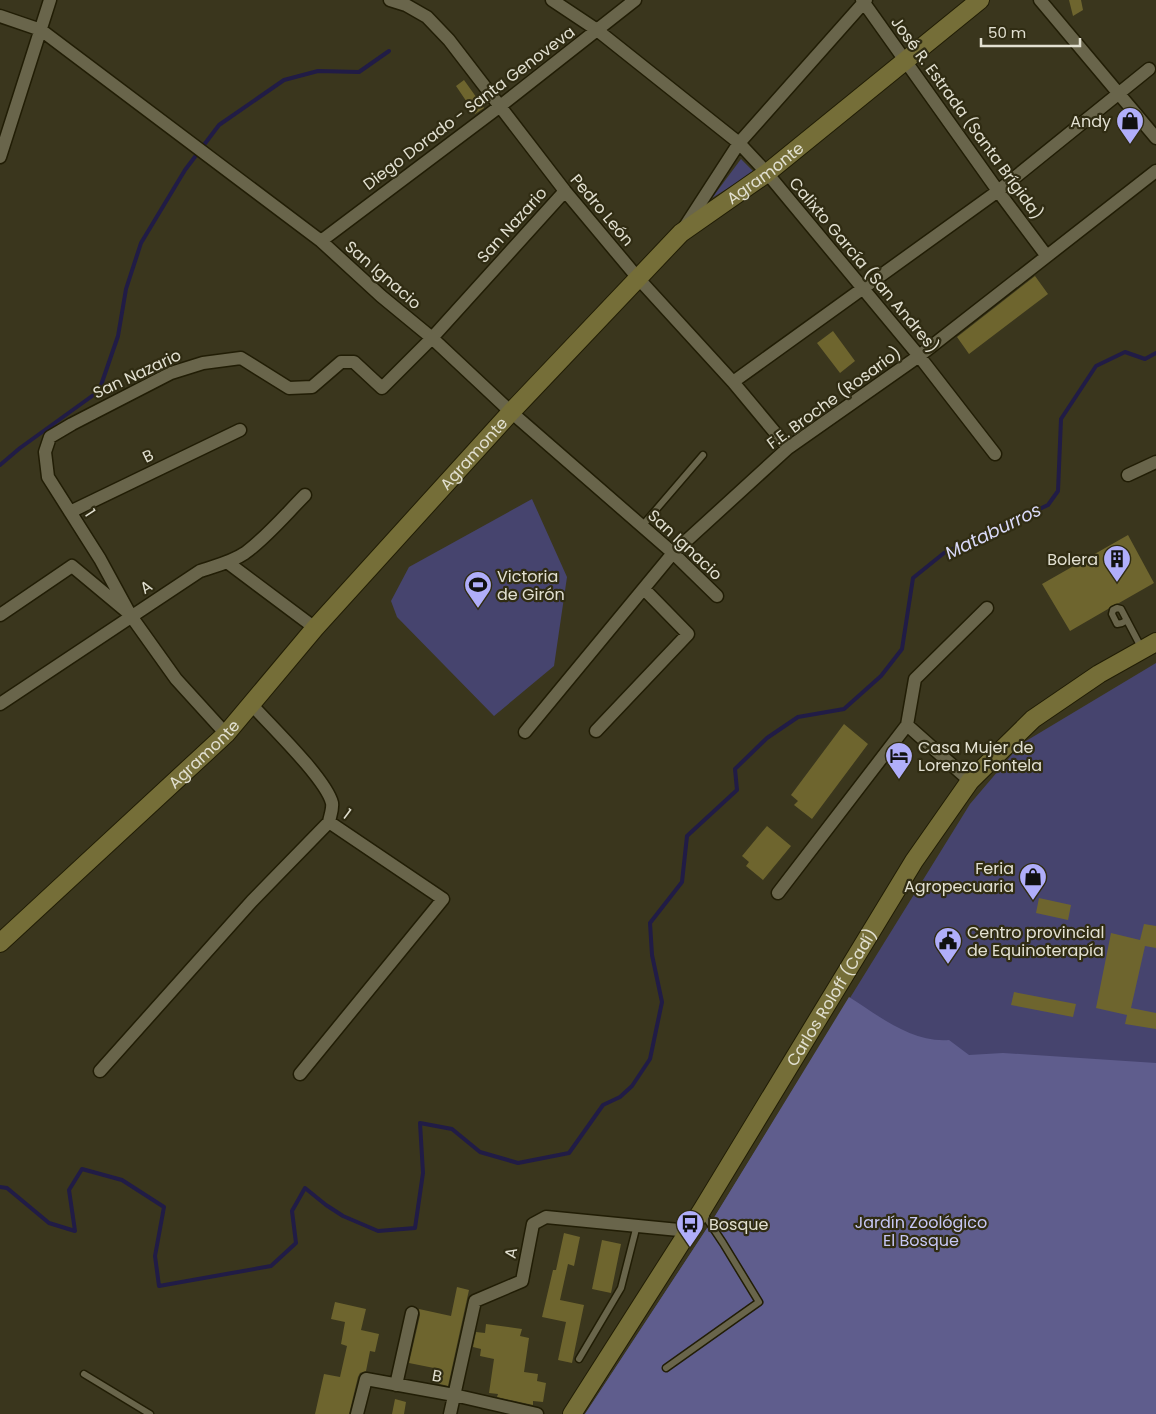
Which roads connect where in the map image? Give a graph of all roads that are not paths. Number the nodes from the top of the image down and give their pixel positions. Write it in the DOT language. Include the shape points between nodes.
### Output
graph roads {
  1 [pos="50,0"];
  2 [pos="390,0"];
  3 [pos="552,0"];
  4 [pos="635,0"];
  5 [pos="980,0"];
  6 [pos="1040,0"];
  7 [pos="864,1"];
  8 [pos="406,2"];
  9 [pos="0,16"];
  10 [pos="41,30"];
  11 [pos="597,30"];
  12 [pos="904,60"];
  13 [pos="1149,69"];
  14 [pos="1118,94"];
  15 [pos="500,106"];
  16 [pos="1156,138"];
  17 [pos="739,143"];
  18 [pos="0,157"];
  19 [pos="1156,171"];
  20 [pos="767,173"];
  21 [pos="564,191"];
  22 [pos="998,191"];
  23 [pos="681,233"];
  24 [pos="321,241"];
  25 [pos="1046,255"];
  26 [pos="637,277"];
  27 [pos="862,289"];
  28 [pos="432,338"];
  29 [pos="919,356"];
  30 [pos="733,382"];
  31 [pos="511,412"];
  32 [pos="240,430"];
  33 [pos="788,448"];
  34 [pos="45,452"];
  35 [pos="995,454"];
  36 [pos="703,455"];
  37 [pos="1156,462"];
  38 [pos="1128,475"];
  39 [pos="305,495"];
  40 [pos="70,512"];
  41 [pos="642,526"];
  42 [pos="673,553"];
  43 [pos="227,562"];
  44 [pos="644,589"];
  45 [pos="717,596"];
  46 [pos="987,608"];
  47 [pos="0,615"];
  48 [pos="131,616"];
  49 [pos="1127,620"];
  50 [pos="315,628"];
  51 [pos="1149,646"];
  52 [pos="0,704"];
  53 [pos="251,704"];
  54 [pos="907,725"];
  55 [pos="596,731"];
  56 [pos="525,732"];
  57 [pos="226,734"];
  58 [pos="970,781"];
  59 [pos="329,822"];
  60 [pos="778,893"];
  61 [pos="0,943"];
  62 [pos="100,1071"];
  63 [pos="300,1074"];
  64 [pos="702,1210"];
  65 [pos="637,1225"];
  66 [pos="689,1231"];
  67 [pos="412,1313"];
  68 [pos="579,1358"];
  69 [pos="666,1368"];
  70 [pos="84,1374"];
  71 [pos="396,1385"];
  72 [pos="454,1395"];
  73 [pos="150,1414"];
  74 [pos="357,1414"];
  75 [pos="450,1414"];
  76 [pos="537,1414"];
  77 [pos="572,1414"];
  1 -- 10 [label="street"];
  2 -- 8 [label="street, Pedro León"];
  3 -- 11 [label="street, Calixto García (San Andres)"];
  4 -- 11 [label="street, Diego Dorado - Santa Genoveva"];
  5 -- 12 [label="street, Agramonte"];
  6 -- 14 [label="street"];
  7 -- 12 [label="street, José R. Estrada (Santa Brígida)"];
  7 -- 17 [label="street"];
  8 -- 15 [label="street, Pedro León" via="427,17 449,40"];
  9 -- 10 [label="street, San Ignacio"];
  10 -- 18 [label="street"];
  10 -- 24 [label="street, San Ignacio"];
  11 -- 15 [label="street, Diego Dorado - Santa Genoveva"];
  11 -- 17 [label="street, Calixto García (San Andres)"];
  12 -- 20 [label="street, Agramonte"];
  12 -- 22 [label="street, José R. Estrada (Santa Brígida)"];
  13 -- 14 [label="street"];
  14 -- 16 [label="street"];
  14 -- 22 [label="street"];
  15 -- 21 [label="street, Pedro León"];
  15 -- 24 [label="street, Diego Dorado - Santa Genoveva"];
  17 -- 20 [label="street, Calixto García (San Andres)"];
  17 -- 23 [label="street"];
  19 -- 25 [label="street, F.E. Broche (Rosario)"];
  20 -- 23 [label="street, Agramonte"];
  20 -- 27 [label="street, Calixto García (San Andres)"];
  21 -- 26 [label="street, Pedro León"];
  21 -- 28 [label="street, San Nazario"];
  22 -- 25 [label="street, José R. Estrada (Santa Brígida)"];
  22 -- 27 [label="street"];
  23 -- 26 [label="street, Agramonte"];
  24 -- 28 [label="street, San Ignacio" via="380,296"];
  25 -- 29 [label="street, F.E. Broche (Rosario)"];
  26 -- 30 [label="street, Pedro León"];
  26 -- 31 [label="street, Agramonte"];
  27 -- 29 [label="street, Calixto García (San Andres)"];
  27 -- 30 [label="street"];
  28 -- 31 [label="street, San Ignacio"];
  28 -- 34 [label="street, San Nazario" via="382,388 354,362 340,362 312,387 289,388 240,358 204,363 171,374 72,424 50,437"];
  29 -- 33 [label="street, F.E. Broche (Rosario)"];
  29 -- 35 [label="street, Calixto García (San Andres)"];
  30 -- 33 [label="street, Pedro León"];
  31 -- 41 [label="street, San Ignacio"];
  31 -- 50 [label="street, Agramonte"];
  32 -- 40 [label="street, B"];
  33 -- 42 [label="street, F.E. Broche (Rosario)"];
  34 -- 40 [label="street, 1" via="48,477"];
  36 -- 41 [label="lane"];
  37 -- 38 [label="street"];
  39 -- 43 [label="street, A" via="244,554"];
  40 -- 48 [label="street, 1"];
  41 -- 42 [label="street, San Ignacio"];
  42 -- 44 [label="street, F.E. Broche (Rosario)"];
  42 -- 45 [label="street, San Ignacio"];
  43 -- 48 [label="street, A" via="200,570"];
  43 -- 50 [label="street"];
  44 -- 55 [label="street" via="688,634"];
  44 -- 56 [label="street, F.E. Broche (Rosario)"];
  46 -- 54 [label="street" via="915,679"];
  47 -- 48 [label="street, 1" via="72,566"];
  48 -- 52 [label="street, A"];
  48 -- 57 [label="street, 1" via="176,679"];
  49 -- 51 [label="lane"];
  50 -- 53 [label="street, Agramonte"];
  51 -- 58 [label="street, Carlos Roloff (Cadí)" via="1099,674 1033,719"];
  53 -- 57 [label="street, Agramonte"];
  53 -- 59 [label="street, 1" via="327,790 333,805"];
  54 -- 58 [label="street"];
  54 -- 60 [label="street"];
  57 -- 61 [label="street, Agramonte"];
  58 -- 64 [label="street, Carlos Roloff (Cadí)" via="914,861"];
  59 -- 62 [label="street" via="252,901"];
  59 -- 63 [label="street, 1" via="443,899"];
  64 -- 66 [label="street, Carlos Roloff (Cadí)"];
  64 -- 69 [label="lane" via="759,1302"];
  65 -- 66 [label="street, A"];
  65 -- 68 [label="lane" via="621,1288"];
  65 -- 72 [label="street, A" via="546,1216 534,1224 522,1281 475,1301"];
  66 -- 77 [label="street, Carlos Roloff (Cadí)"];
  67 -- 71 [label="street"];
  70 -- 73 [label="lane"];
  71 -- 72 [label="street, B"];
  71 -- 74 [label="street, B" via="366,1379"];
  72 -- 75 [label="street, A"];
  72 -- 76 [label="street, B"];
}
